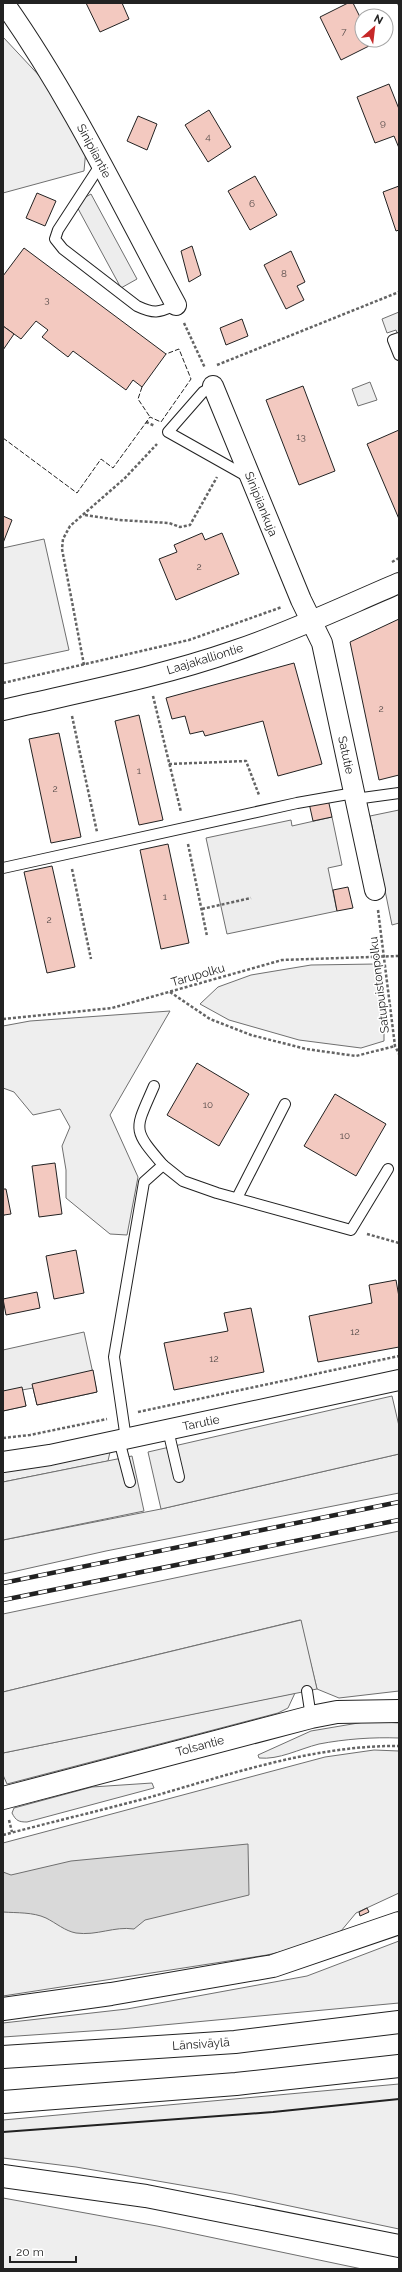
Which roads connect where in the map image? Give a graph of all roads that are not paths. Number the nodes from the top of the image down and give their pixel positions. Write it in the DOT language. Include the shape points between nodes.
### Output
graph roads {
  1 [pos="4,3"];
  2 [pos="101,164"];
  3 [pos="176,305"];
  4 [pos="399,338"];
  5 [pos="399,355"];
  6 [pos="213,386"];
  7 [pos="252,479"];
  8 [pos="399,583"];
  9 [pos="310,622"];
  10 [pos="3,710"];
  11 [pos="399,793"];
  12 [pos="355,796"];
  13 [pos="3,868"];
  14 [pos="375,890"];
  15 [pos="154,1086"];
  16 [pos="285,1104"];
  17 [pos="163,1165"];
  18 [pos="388,1169"];
  19 [pos="237,1198"];
  20 [pos="399,1380"];
  21 [pos="168,1430"];
  22 [pos="123,1440"];
  23 [pos="3,1462"];
  24 [pos="179,1477"];
  25 [pos="130,1482"];
  26 [pos="307,1691"];
  27 [pos="399,1711"];
  28 [pos="311,1717"];
  29 [pos="3,1798"];
  30 [pos="399,1923"];
  31 [pos="3,2009"];
  32 [pos="399,2022"];
  33 [pos="3,2057"];
  34 [pos="399,2066"];
  35 [pos="3,2102"];
  36 [pos="3,2176"];
  37 [pos="399,2246"];
  1 -- 2 [label="street, Sinipiiantie" via="42,58"];
  2 -- 3 [label="street, Sinipiiantie"];
  2 -- 3 [label="lane" via="58,230 55,240 137,306 150,312 160,312"];
  4 -- 5 [label="lane" via="393,340"];
  6 -- 7 [label="street, Sinipiiankuja"];
  6 -- 7 [label="lane" via="203,392 168,432"];
  7 -- 9 [label="street, Sinipiiankuja"];
  8 -- 9 [label="street, Laajakalliontie"];
  9 -- 10 [label="street, Laajakalliontie" via="235,651 191,664"];
  9 -- 12 [label="street, Satutie" via="322,643"];
  11 -- 12 [label="lane"];
  12 -- 13 [label="lane" via="264,810"];
  12 -- 14 [label="street, Satutie"];
  15 -- 17 [label="lane" via="138,1122 141,1140"];
  16 -- 19 [label="lane"];
  17 -- 19 [label="lane" via="183,1181"];
  17 -- 22 [label="lane" via="144,1182 114,1357"];
  18 -- 19 [label="lane" via="351,1230"];
  20 -- 21 [label="street, Tarutie"];
  21 -- 22 [label="street, Tarutie"];
  21 -- 24 [label="lane"];
  22 -- 23 [label="street, Tarutie"];
  22 -- 25 [label="lane"];
  26 -- 28 [label="lane"];
  27 -- 28 [label="main road, Tolsantie" via="337,1712"];
  28 -- 29 [label="main road, Tolsantie"];
  30 -- 31 [label="main road" via="273,1966 111,1994"];
  32 -- 33 [label="main road, Länsiväylä" via="235,2042"];
  34 -- 35 [label="main road" via="236,2084"];
  36 -- 37 [label="main road" via="154,2197"];
}
